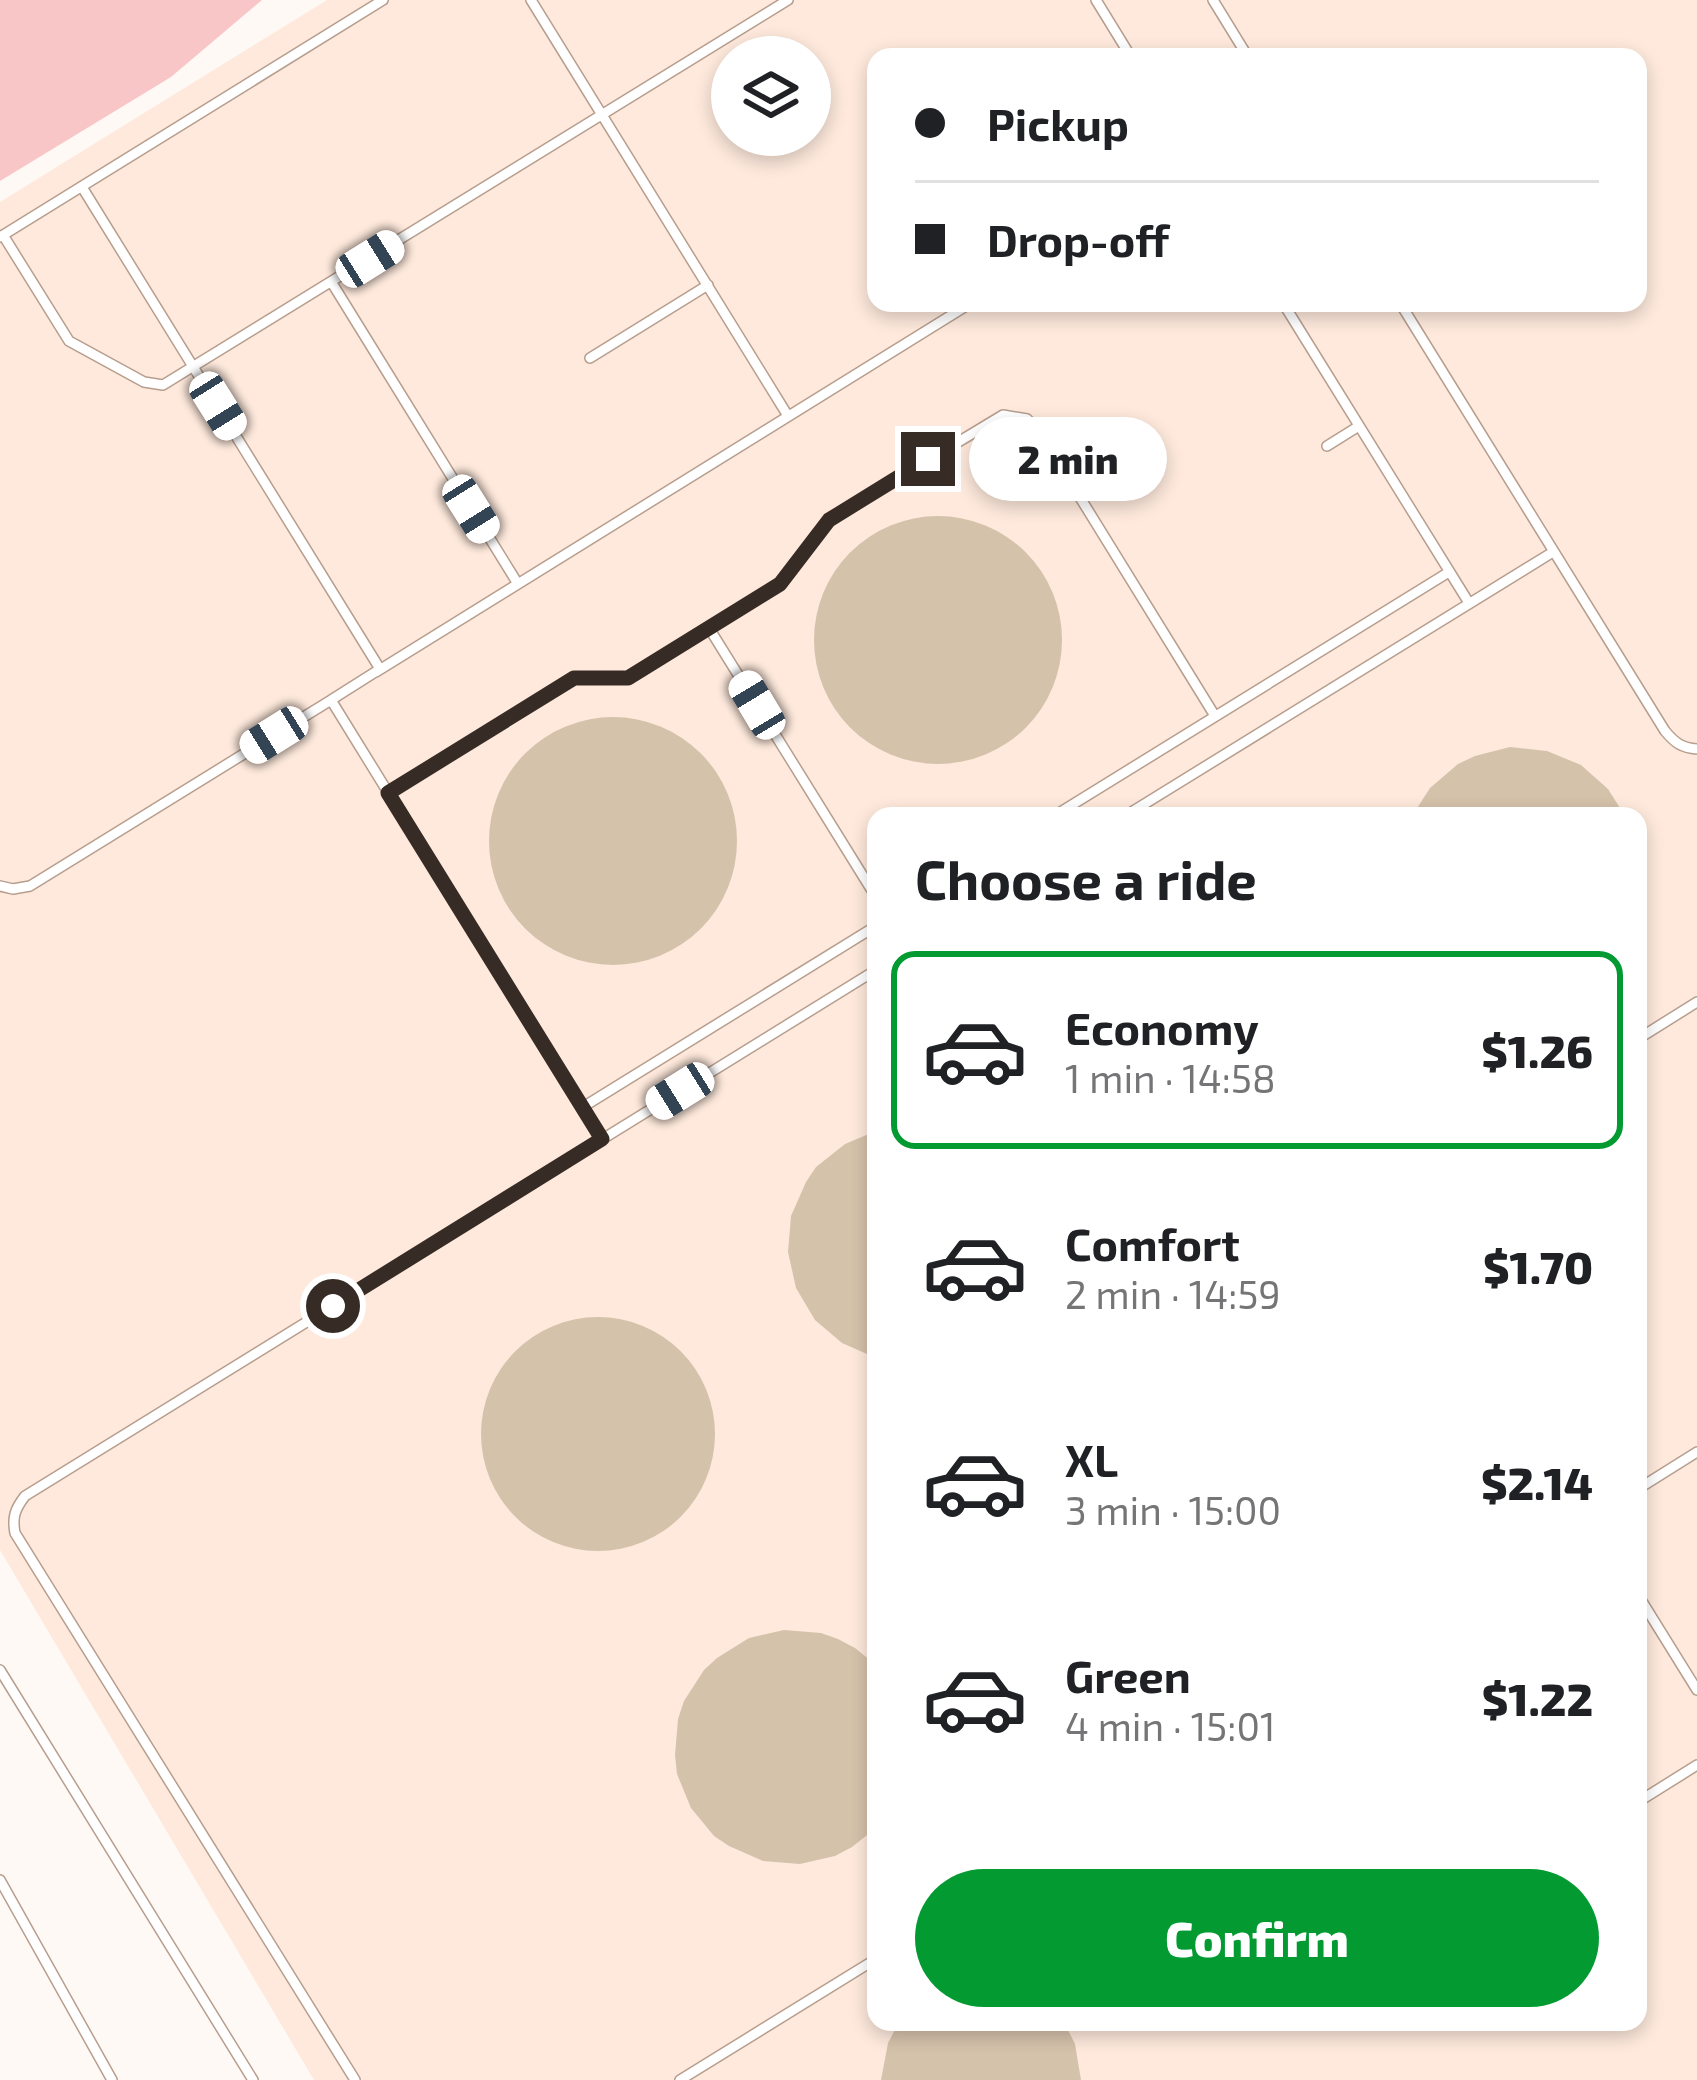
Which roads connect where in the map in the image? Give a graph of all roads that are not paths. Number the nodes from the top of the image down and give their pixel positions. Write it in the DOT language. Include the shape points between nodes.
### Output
graph roads {
  1 [pos="383,0"];
  2 [pos="531,0"];
  3 [pos="788,0"];
  4 [pos="1096,0"];
  5 [pos="1213,0"];
  6 [pos="1125,48"];
  7 [pos="1242,48"];
  8 [pos="602,115"];
  9 [pos="82,187"];
  10 [pos="2,237"];
  11 [pos="332,283"];
  12 [pos="708,285"];
  13 [pos="956,312"];
  14 [pos="1289,312"];
  15 [pos="1406,312"];
  16 [pos="590,358"];
  17 [pos="194,368"];
  18 [pos="788,416"];
  19 [pos="1359,426"];
  20 [pos="1327,446"];
  21 [pos="1553,552"];
  22 [pos="1449,572"];
  23 [pos="518,584"];
  24 [pos="1469,603"];
  25 [pos="710,628"];
  26 [pos="1215,716"];
  27 [pos="1697,748"];
  28 [pos="388,793"];
  29 [pos="1068,807"];
  30 [pos="1140,807"];
  31 [pos="867,882"];
  32 [pos="0,886"];
  33 [pos="867,932"];
  34 [pos="867,976"];
  35 [pos="1697,1002"];
  36 [pos="1647,1033"];
  37 [pos="583,1107"];
  38 [pos="602,1139"];
  39 [pos="1697,1452"];
  40 [pos="1647,1483"];
  41 [pos="1647,1609"];
  42 [pos="0,1670"];
  43 [pos="1697,1690"];
  44 [pos="1697,1765"];
  45 [pos="1647,1796"];
  46 [pos="0,1880"];
  47 [pos="867,1965"];
  48 [pos="112,2080"];
  49 [pos="253,2080"];
  50 [pos="355,2080"];
  51 [pos="680,2080"];
  1 -- 9 [label="lane"];
  2 -- 8 [label="lane"];
  3 -- 8 [label="lane"];
  4 -- 6 [label="lane"];
  5 -- 7 [label="lane"];
  8 -- 11 [label="lane"];
  8 -- 12 [label="lane"];
  9 -- 10 [label="lane"];
  9 -- 17 [label="lane"];
  10 -- 17 [label="lane" via="68,341 150,385"];
  11 -- 17 [label="lane"];
  11 -- 23 [label="lane"];
  12 -- 16 [label="lane"];
  12 -- 18 [label="lane"];
  13 -- 18 [label="lane"];
  14 -- 19 [label="lane"];
  15 -- 21 [label="lane"];
  17 -- 28 [label="lane" via="380,669 331,700"];
  18 -- 23 [label="lane"];
  19 -- 20 [label="lane"];
  19 -- 22 [label="lane"];
  21 -- 24 [label="lane"];
  21 -- 27 [label="lane" via="1665,731"];
  22 -- 24 [label="lane"];
  22 -- 26 [label="lane"];
  23 -- 32 [label="lane" via="30,886"];
  24 -- 30 [label="lane"];
  25 -- 26 [label="lane" via="780,584 829,520 1011,414 1039,431"];
  25 -- 28 [label="lane" via="628,678 574,678"];
  25 -- 31 [label="lane"];
  26 -- 29 [label="lane"];
  28 -- 37 [label="lane"];
  33 -- 37 [label="lane"];
  34 -- 38 [label="lane"];
  35 -- 36 [label="lane"];
  37 -- 38 [label="lane"];
  38 -- 50 [label="lane" via="25,1496 12,1521"];
  39 -- 40 [label="lane"];
  41 -- 43 [label="lane"];
  42 -- 49 [label="lane"];
  44 -- 45 [label="lane"];
  46 -- 48 [label="lane"];
  47 -- 51 [label="lane"];
}
